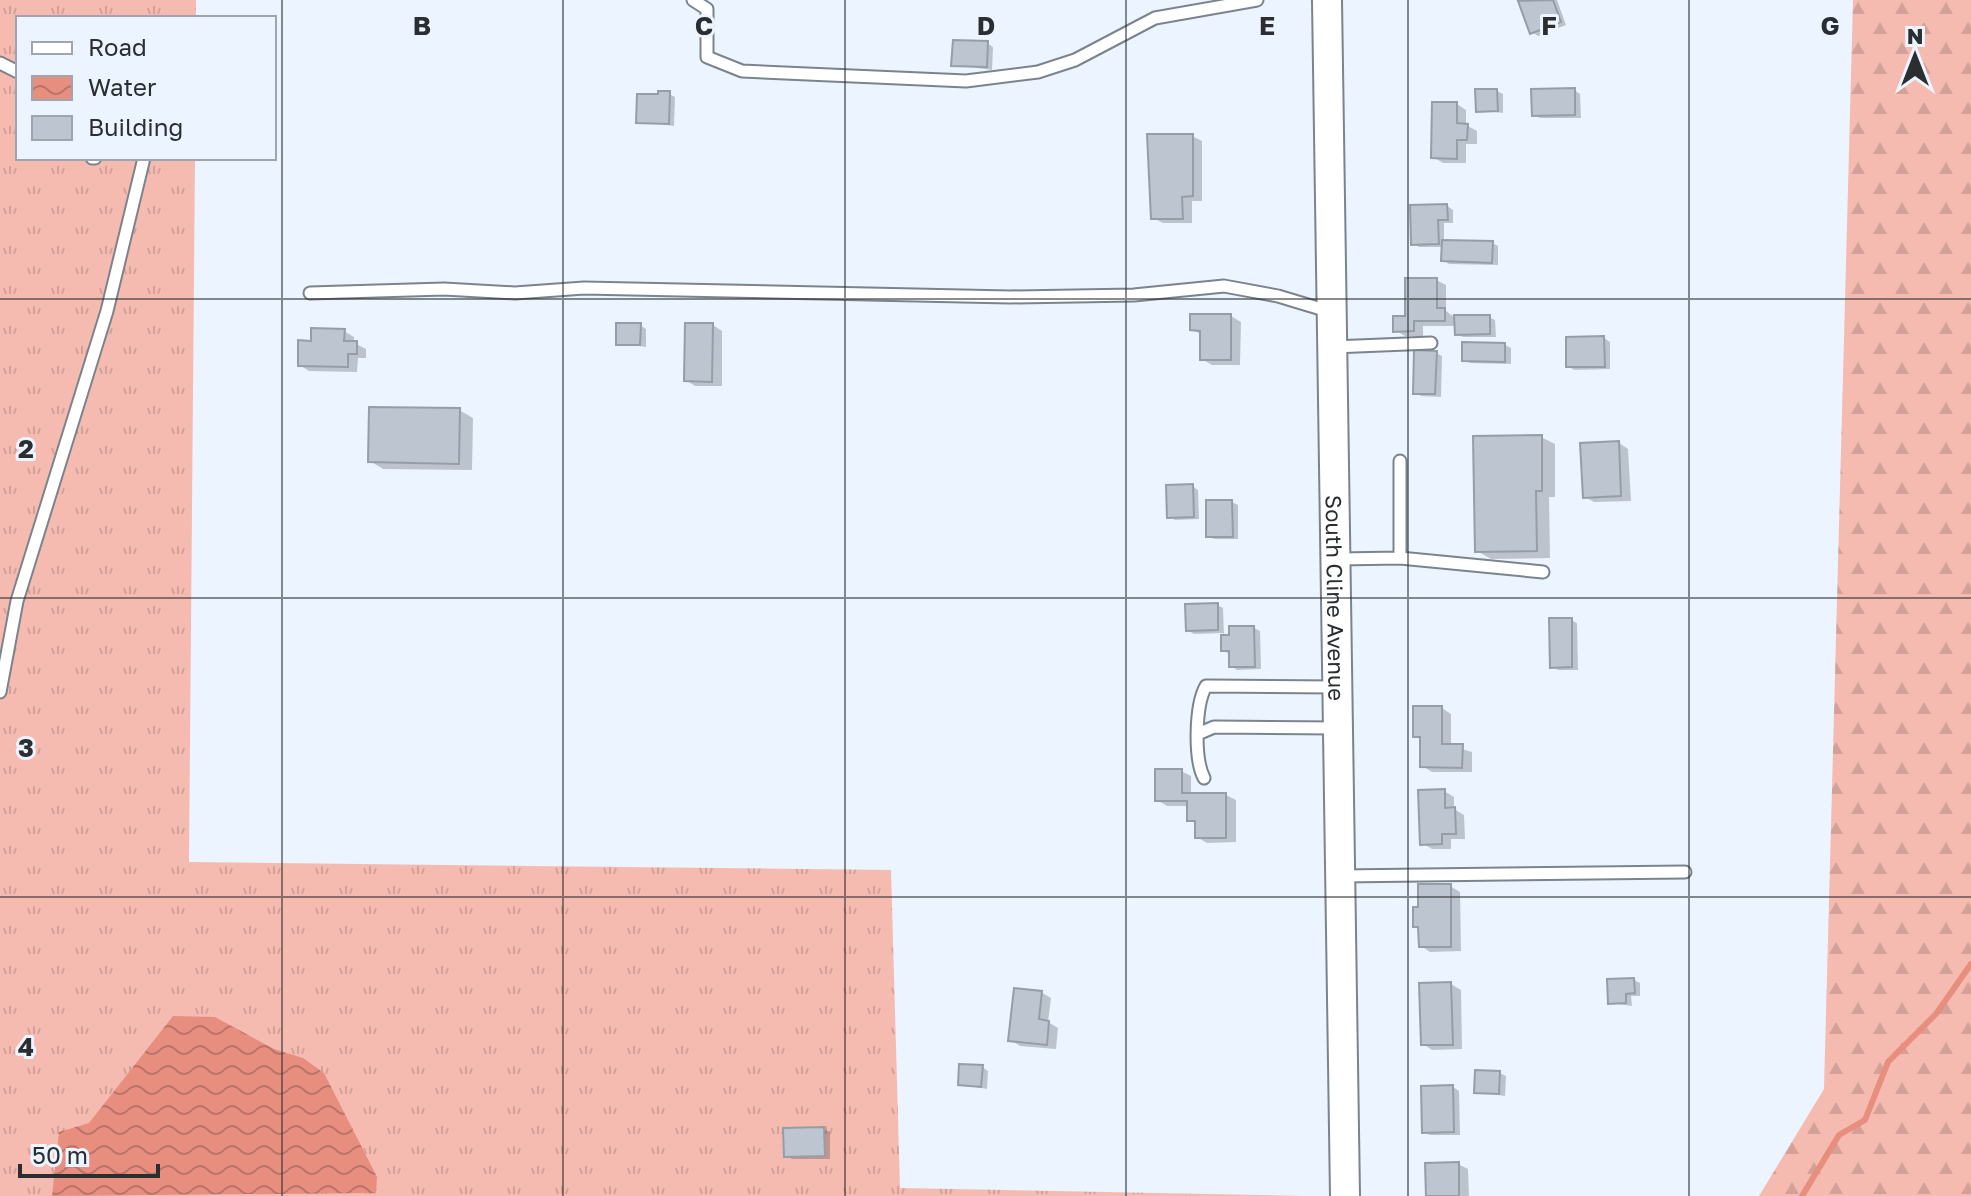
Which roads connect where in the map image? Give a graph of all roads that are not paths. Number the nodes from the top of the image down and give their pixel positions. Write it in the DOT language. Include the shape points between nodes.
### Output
graph roads {
  1 [pos="693,0"];
  2 [pos="1257,0"];
  3 [pos="1327,0"];
  4 [pos="707,4"];
  5 [pos="144,160"];
  6 [pos="310,293"];
  7 [pos="1332,312"];
  8 [pos="1431,343"];
  9 [pos="1332,347"];
  10 [pos="1400,461"];
  11 [pos="1400,558"];
  12 [pos="1336,559"];
  13 [pos="1543,572"];
  14 [pos="1336,687"];
  15 [pos="0,692"];
  16 [pos="1337,728"];
  17 [pos="1200,733"];
  18 [pos="1204,778"];
  19 [pos="1685,872"];
  20 [pos="1339,876"];
  21 [pos="1345,1196"];
  1 -- 4 [label="lane"];
  2 -- 4 [label="lane" via="1155,18 1075,60 1038,72 966,81 742,71 707,57"];
  3 -- 7 [label="street, South Cline Avenue"];
  5 -- 15 [label="lane" via="107,311 17,601"];
  6 -- 7 [label="lane" via="584,288 1010,297 1134,295 1224,286"];
  7 -- 9 [label="street, South Cline Avenue"];
  8 -- 9 [label="lane"];
  9 -- 12 [label="street, South Cline Avenue"];
  10 -- 11 [label="lane"];
  11 -- 12 [label="lane"];
  11 -- 13 [label="lane"];
  12 -- 14 [label="street, South Cline Avenue"];
  14 -- 16 [label="street, South Cline Avenue"];
  14 -- 17 [label="lane" via="1206,686 1199,698"];
  16 -- 17 [label="lane" via="1214,727"];
  16 -- 20 [label="street, South Cline Avenue"];
  17 -- 18 [label="lane" via="1198,766"];
  19 -- 20 [label="lane"];
  20 -- 21 [label="street, South Cline Avenue"];
}
